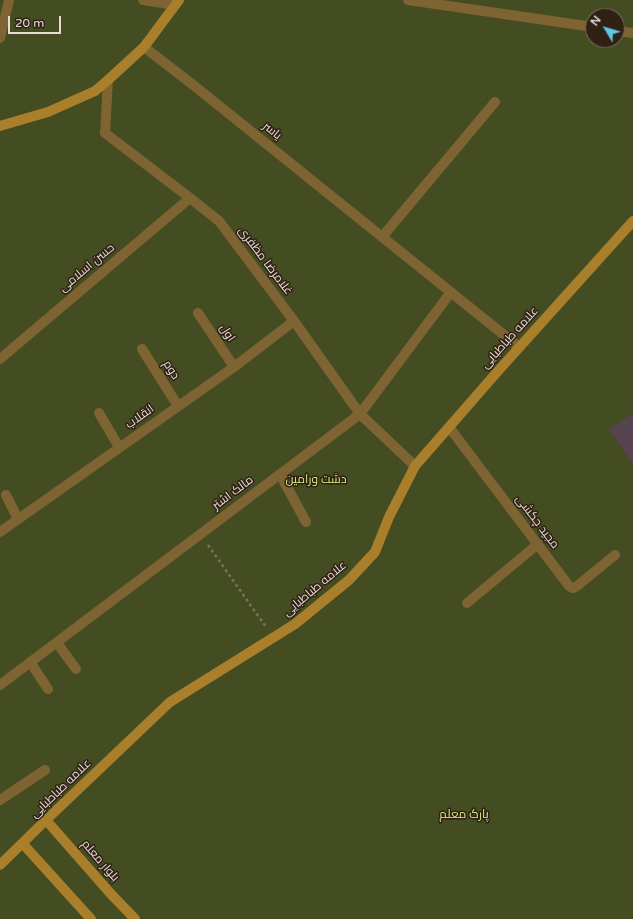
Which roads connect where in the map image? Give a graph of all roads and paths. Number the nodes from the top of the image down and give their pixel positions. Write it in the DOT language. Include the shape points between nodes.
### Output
graph roads {
  1 [pos="9,0"];
  2 [pos="143,0"];
  3 [pos="408,0"];
  4 [pos="177,3"];
  5 [pos="585,26"];
  6 [pos="0,38"];
  7 [pos="144,47"];
  8 [pos="108,80"];
  9 [pos="495,102"];
  10 [pos="0,126"];
  11 [pos="190,198"];
  12 [pos="633,221"];
  13 [pos="382,237"];
  14 [pos="451,292"];
  15 [pos="198,313"];
  16 [pos="294,321"];
  17 [pos="519,347"];
  18 [pos="142,349"];
  19 [pos="0,359"];
  20 [pos="234,367"];
  21 [pos="178,406"];
  22 [pos="99,413"];
  23 [pos="360,414"];
  24 [pos="449,427"];
  25 [pos="119,448"];
  26 [pos="415,466"];
  27 [pos="280,474"];
  28 [pos="6,495"];
  29 [pos="18,520"];
  30 [pos="306,522"];
  31 [pos="0,532"];
  32 [pos="200,534"];
  33 [pos="538,544"];
  34 [pos="615,555"];
  35 [pos="467,603"];
  36 [pos="273,638"];
  37 [pos="57,642"];
  38 [pos="30,662"];
  39 [pos="76,669"];
  40 [pos="0,685"];
  41 [pos="48,689"];
  42 [pos="44,770"];
  43 [pos="0,800"];
  44 [pos="46,820"];
  45 [pos="23,844"];
  46 [pos="0,865"];
  47 [pos="91,919"];
  48 [pos="135,919"];
  1 -- 6 [label="street"];
  2 -- 4 [label="street"];
  3 -- 5 [label="street"];
  4 -- 7 [label="street"];
  7 -- 8 [label="street"];
  7 -- 13 [label="street, یاسر"];
  8 -- 10 [label="street" via="95,91 48,112"];
  8 -- 11 [label="street, غلامرضا مظفری" via="105,133"];
  9 -- 13 [label="street"];
  11 -- 16 [label="street, غلامرضا مظفری" via="219,221"];
  11 -- 19 [label="street, حسن اسلامی"];
  12 -- 17 [label="street, علامه طباطبایی"];
  13 -- 14 [label="street, یاسر"];
  14 -- 17 [label="street, یاسر"];
  14 -- 23 [label="street, مالک اشتر"];
  15 -- 20 [label="street, اول"];
  16 -- 20 [label="street, انقلاب"];
  16 -- 23 [label="street, غلامرضا مظفری"];
  17 -- 24 [label="street, علامه طباطبایی"];
  18 -- 21 [label="street, دوم"];
  20 -- 21 [label="street, انقلاب"];
  21 -- 25 [label="street, انقلاب"];
  22 -- 25 [label="street"];
  23 -- 26 [label="street, غلامرضا مظفری"];
  23 -- 27 [label="street, مالک اشتر"];
  24 -- 26 [label="street, علامه طباطبایی"];
  24 -- 33 [label="street, مجید چکشی"];
  25 -- 29 [label="street, انقلاب"];
  26 -- 36 [label="street, علامه طباطبایی" via="388,517 375,552 349,580 295,624"];
  27 -- 30 [label="street"];
  27 -- 32 [label="street, مالک اشتر"];
  28 -- 29 [label="street"];
  29 -- 31 [label="street, انقلاب"];
  32 -- 36 [label="path"];
  32 -- 37 [label="street, مالک اشتر"];
  33 -- 34 [label="street, مجید چکشی" via="573,588"];
  33 -- 35 [label="street"];
  36 -- 44 [label="street, علامه طباطبایی" via="170,702"];
  37 -- 38 [label="street, مالک اشتر"];
  37 -- 39 [label="street"];
  38 -- 40 [label="street, مالک اشتر"];
  38 -- 41 [label="street"];
  42 -- 43 [label="street"];
  44 -- 45 [label="street, علامه طباطبایی"];
  44 -- 48 [label="street, بلوار معلم"];
  45 -- 46 [label="street, علامه طباطبایی"];
  45 -- 47 [label="street"];
}
